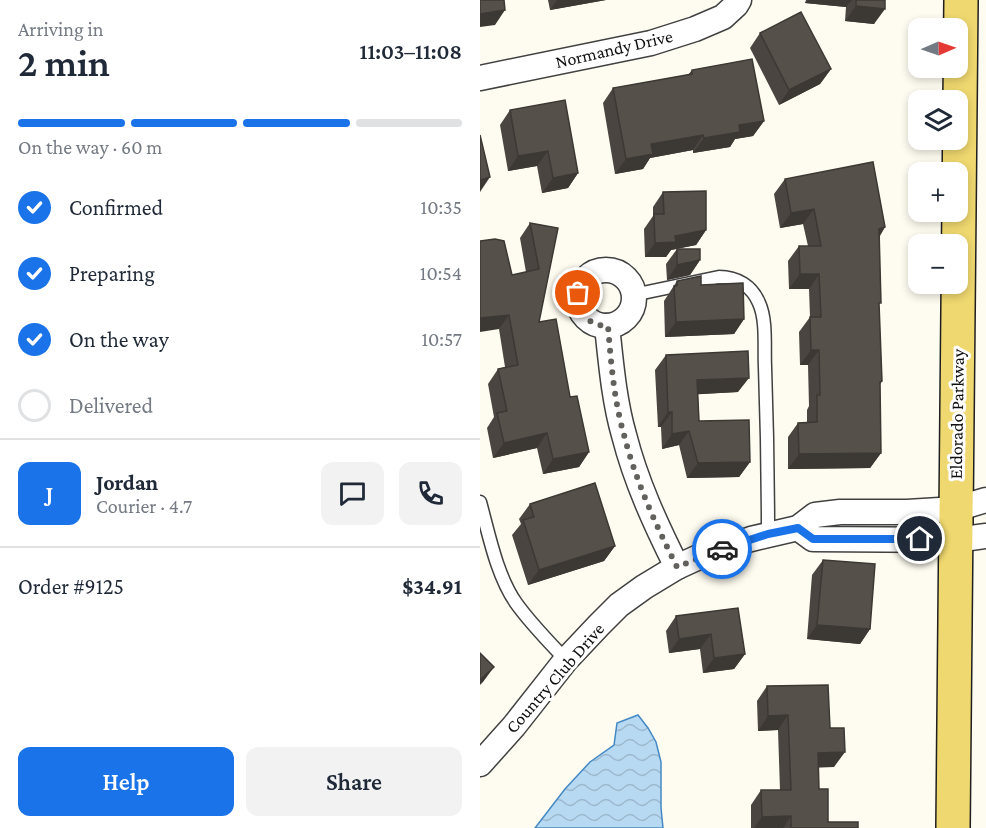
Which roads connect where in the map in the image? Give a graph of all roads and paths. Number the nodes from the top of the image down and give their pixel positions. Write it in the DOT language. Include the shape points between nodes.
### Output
graph roads {
  1 [pos="739,0"];
  2 [pos="961,0"];
  3 [pos="480,78"];
  4 [pos="633,296"];
  5 [pos="608,326"];
  6 [pos="480,502"];
  7 [pos="971,521"];
  8 [pos="768,534"];
  9 [pos="677,567"];
  10 [pos="566,660"];
  11 [pos="480,764"];
  12 [pos="953,828"];
  1 -- 3 [label="street, Normandy Drive" via="723,17 651,43"];
  2 -- 7 [label="main road, Eldorado Parkway"];
  4 -- 5 [label="street" via="627,316"];
  4 -- 5 [label="street" via="627,280 615,272 600,271 584,281 578,298 581,311 594,324"];
  4 -- 8 [label="lane" via="726,277 749,287 759,301 764,332"];
  5 -- 9 [label="street" via="614,388 624,435 642,491"];
  6 -- 10 [label="lane" via="492,546 515,602"];
  7 -- 8 [label="street, Country Club Drive" via="825,514 816,515 798,528"];
  7 -- 12 [label="main road, Eldorado Parkway"];
  8 -- 9 [label="street, Country Club Drive"];
  9 -- 10 [label="street, Country Club Drive" via="619,605"];
  10 -- 11 [label="street, Country Club Drive"];
}
